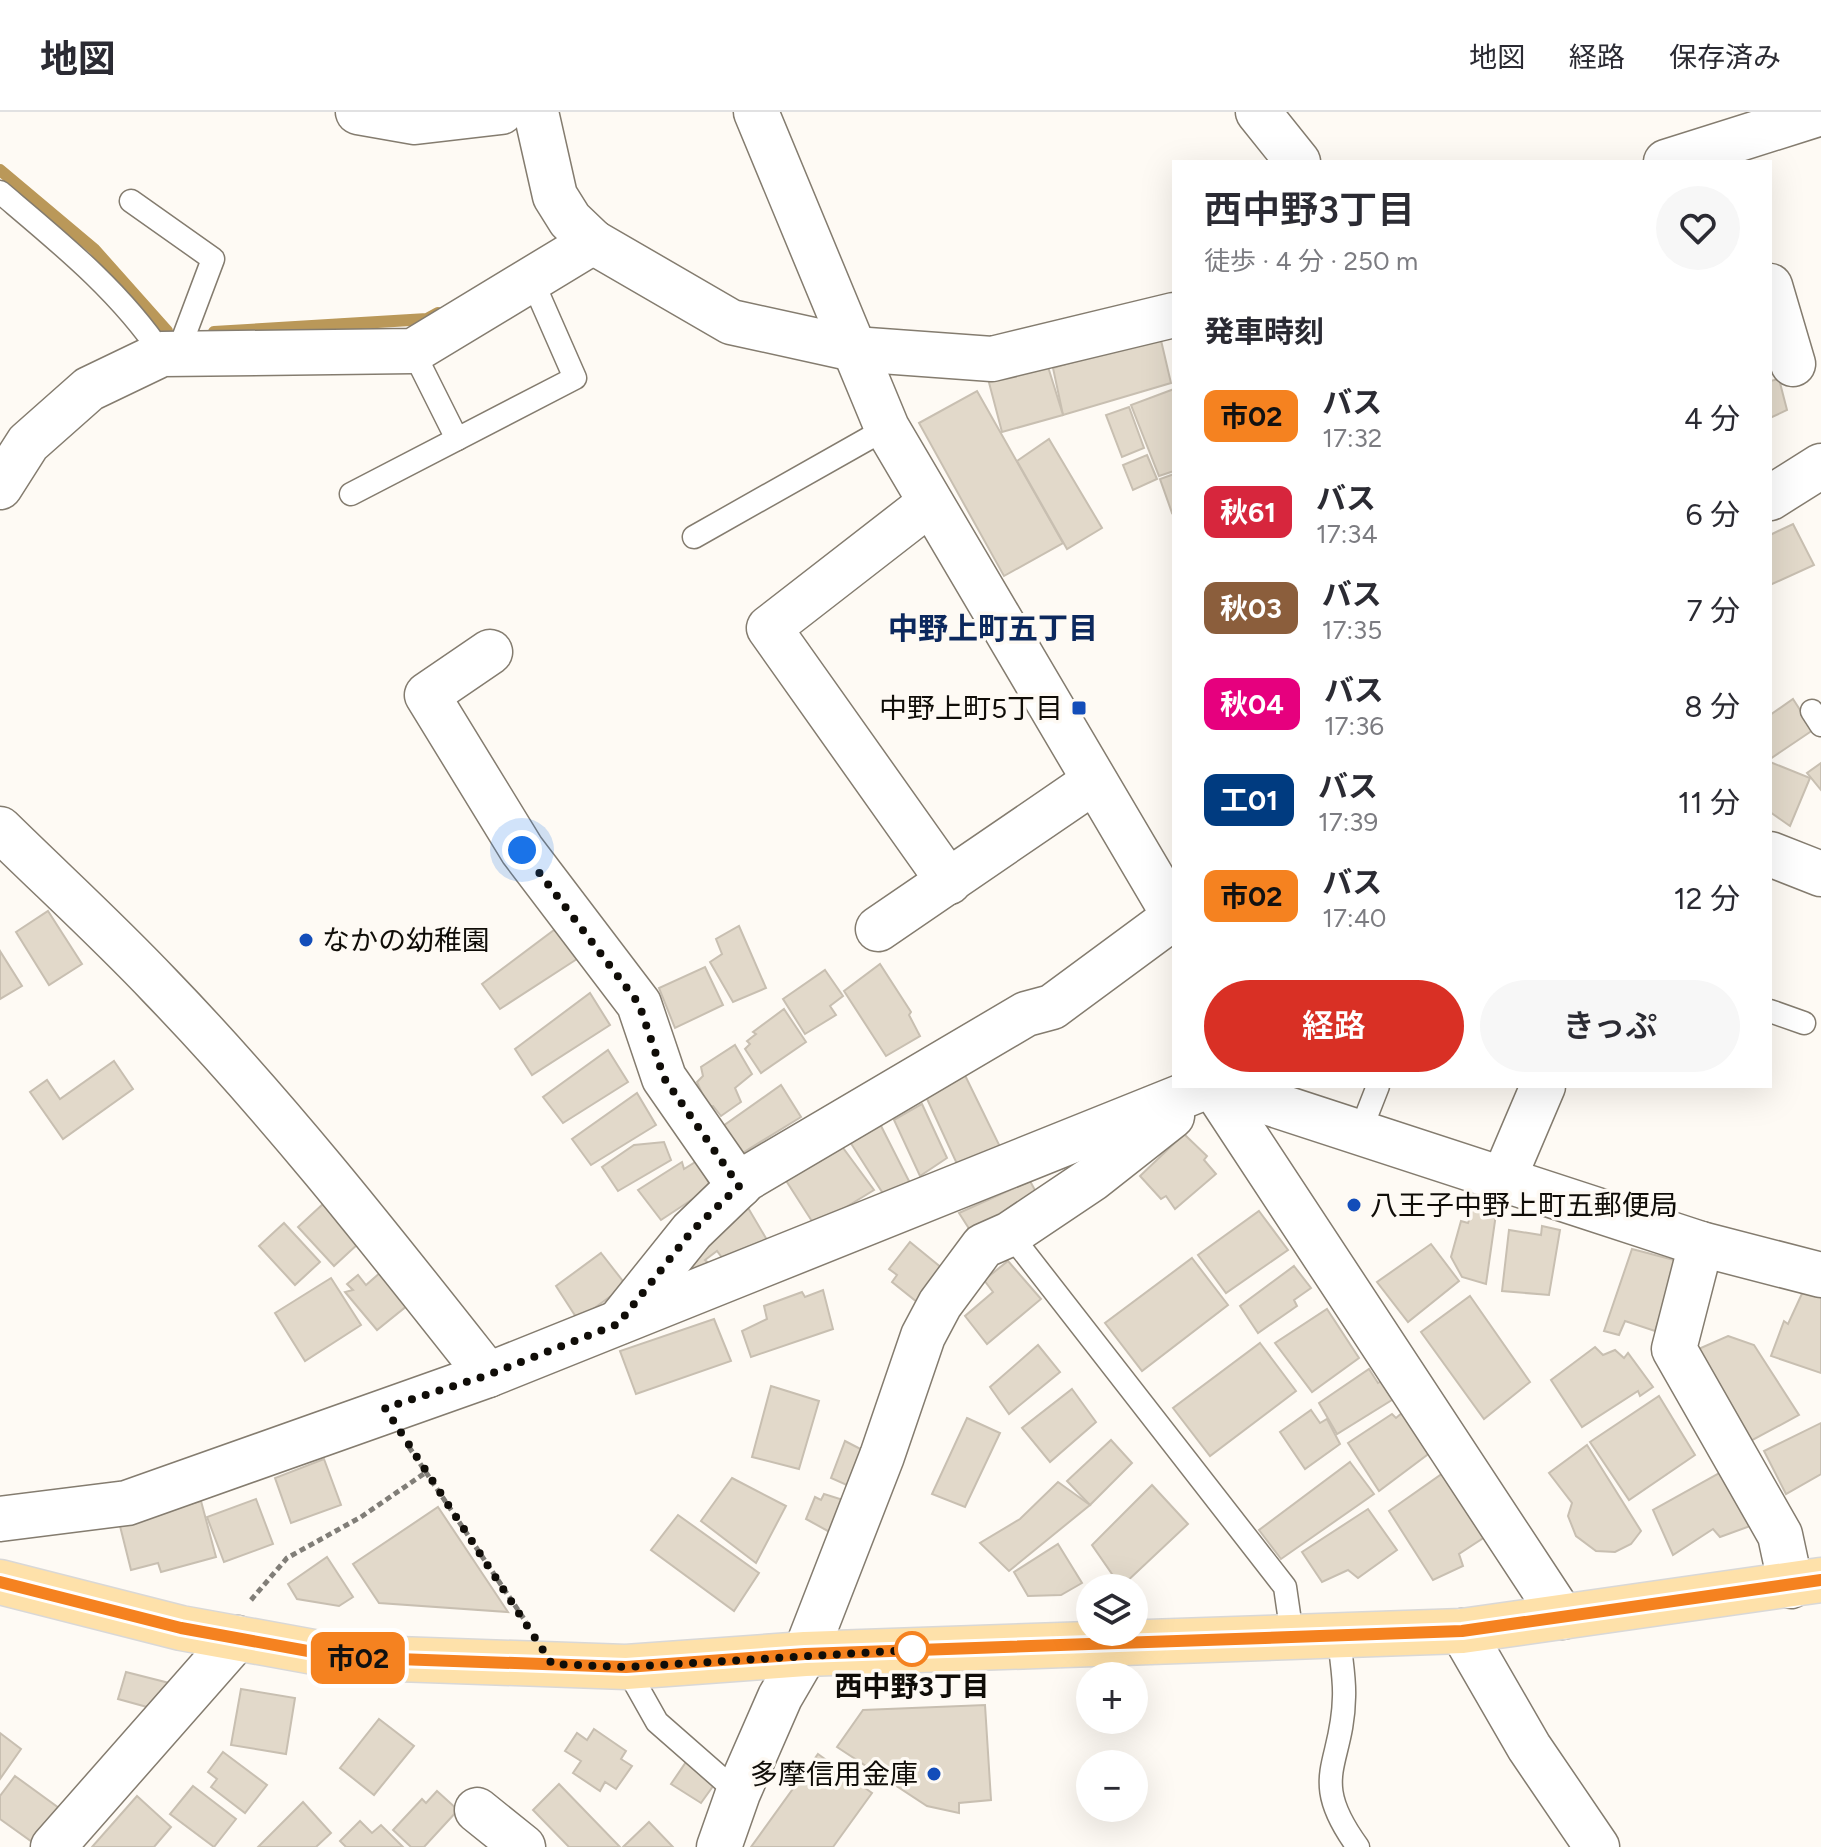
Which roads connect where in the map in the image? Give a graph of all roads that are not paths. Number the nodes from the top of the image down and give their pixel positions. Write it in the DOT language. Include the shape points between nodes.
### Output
graph roads {
  1 [pos="358,112"];
  2 [pos="501,112"];
  3 [pos="536,112"];
  4 [pos="756,112"];
  5 [pos="1258,112"];
  6 [pos="1821,113"];
  7 [pos="1731,152"];
  8 [pos="1296,160"];
  9 [pos="1679,160"];
  10 [pos="0,192"];
  11 [pos="131,201"];
  12 [pos="593,242"];
  13 [pos="532,280"];
  14 [pos="1772,293"];
  15 [pos="1172,315"];
  16 [pos="854,349"];
  17 [pos="413,351"];
  18 [pos="170,353"];
  19 [pos="1793,364"];
  20 [pos="887,428"];
  21 [pos="457,439"];
  22 [pos="1821,466"];
  23 [pos="0,487"];
  24 [pos="351,494"];
  25 [pos="1772,497"];
  26 [pos="930,503"];
  27 [pos="694,537"];
  28 [pos="490,652"];
  29 [pos="1093,782"];
  30 [pos="0,829"];
  31 [pos="1772,855"];
  32 [pos="1821,874"];
  33 [pos="949,882"];
  34 [pos="1172,913"];
  35 [pos="1172,917"];
  36 [pos="878,929"];
  37 [pos="1772,1012"];
  38 [pos="1804,1023"];
  39 [pos="1207,1088"];
  40 [pos="1209,1088"];
  41 [pos="1213,1088"];
  42 [pos="1218,1088"];
  43 [pos="1377,1088"];
  44 [pos="1542,1088"];
  45 [pos="1360,1132"];
  46 [pos="1503,1180"];
  47 [pos="739,1186"];
  48 [pos="1010,1234"];
  49 [pos="1701,1244"];
  50 [pos="1821,1275"];
  51 [pos="618,1324"];
  52 [pos="488,1375"];
  53 [pos="0,1519"];
  54 [pos="0,1582"];
  55 [pos="1806,1583"];
  56 [pos="1562,1617"];
  57 [pos="1462,1631"];
  58 [pos="1339,1634"];
  59 [pos="1292,1635"];
  60 [pos="237,1638"];
  61 [pos="805,1654"];
  62 [pos="626,1667"];
  63 [pos="738,1793"];
  64 [pos="477,1810"];
  65 [pos="53,1847"];
  66 [pos="523,1847"];
  67 [pos="719,1847"];
  68 [pos="1358,1847"];
  69 [pos="1597,1847"];
  1 -- 2 [label="street" via="415,122"];
  3 -- 12 [label="street" via="555,196"];
  4 -- 16 [label="street"];
  5 -- 8 [label="street"];
  6 -- 7 [label="street"];
  7 -- 9 [label="street"];
  10 -- 18 [label="lane" via="85,264"];
  11 -- 18 [label="lane" via="213,259"];
  12 -- 13 [label="street"];
  12 -- 16 [label="street" via="731,322"];
  13 -- 17 [label="street"];
  13 -- 21 [label="lane" via="575,378"];
  14 -- 19 [label="street"];
  15 -- 16 [label="street" via="992,359"];
  16 -- 20 [label="street"];
  17 -- 18 [label="street"];
  17 -- 21 [label="lane"];
  18 -- 23 [label="street" via="89,389 28,443"];
  20 -- 26 [label="street"];
  20 -- 27 [label="lane"];
  21 -- 24 [label="lane"];
  22 -- 25 [label="street"];
  26 -- 29 [label="street"];
  26 -- 33 [label="street" via="769,628"];
  28 -- 47 [label="street" via="427,695 522,850 639,1004 664,1078"];
  29 -- 33 [label="street"];
  29 -- 34 [label="street"];
  30 -- 52 [label="street" via="160,985 244,1077"];
  31 -- 32 [label="street"];
  33 -- 36 [label="street"];
  35 -- 47 [label="street" via="1052,1007 1026,1014"];
  37 -- 38 [label="lane"];
  39 -- 51 [label="street"];
  40 -- 48 [label="street" via="1092,1179"];
  41 -- 56 [label="street"];
  42 -- 45 [label="street"];
  43 -- 45 [label="lane"];
  44 -- 46 [label="street"];
  45 -- 46 [label="street"];
  46 -- 49 [label="street"];
  47 -- 51 [label="street" via="692,1231"];
  48 -- 59 [label="lane" via="1285,1587"];
  48 -- 61 [label="street" via="983,1246 923,1336"];
  49 -- 50 [label="street"];
  49 -- 55 [label="street" via="1674,1349"];
  51 -- 52 [label="street"];
  52 -- 53 [label="street" via="127,1503"];
  54 -- 60 [label="main road"];
  55 -- 56 [label="main road"];
  56 -- 57 [label="main road"];
  57 -- 58 [label="main road"];
  57 -- 69 [label="street" via="1529,1747"];
  58 -- 59 [label="main road"];
  58 -- 68 [label="lane" via="1345,1699 1328,1779 1335,1807"];
  59 -- 61 [label="main road"];
  60 -- 62 [label="main road" via="341,1657"];
  60 -- 65 [label="street"];
  61 -- 62 [label="main road"];
  61 -- 63 [label="street"];
  62 -- 63 [label="lane" via="657,1722"];
  63 -- 67 [label="street"];
  64 -- 66 [label="street"];
}
